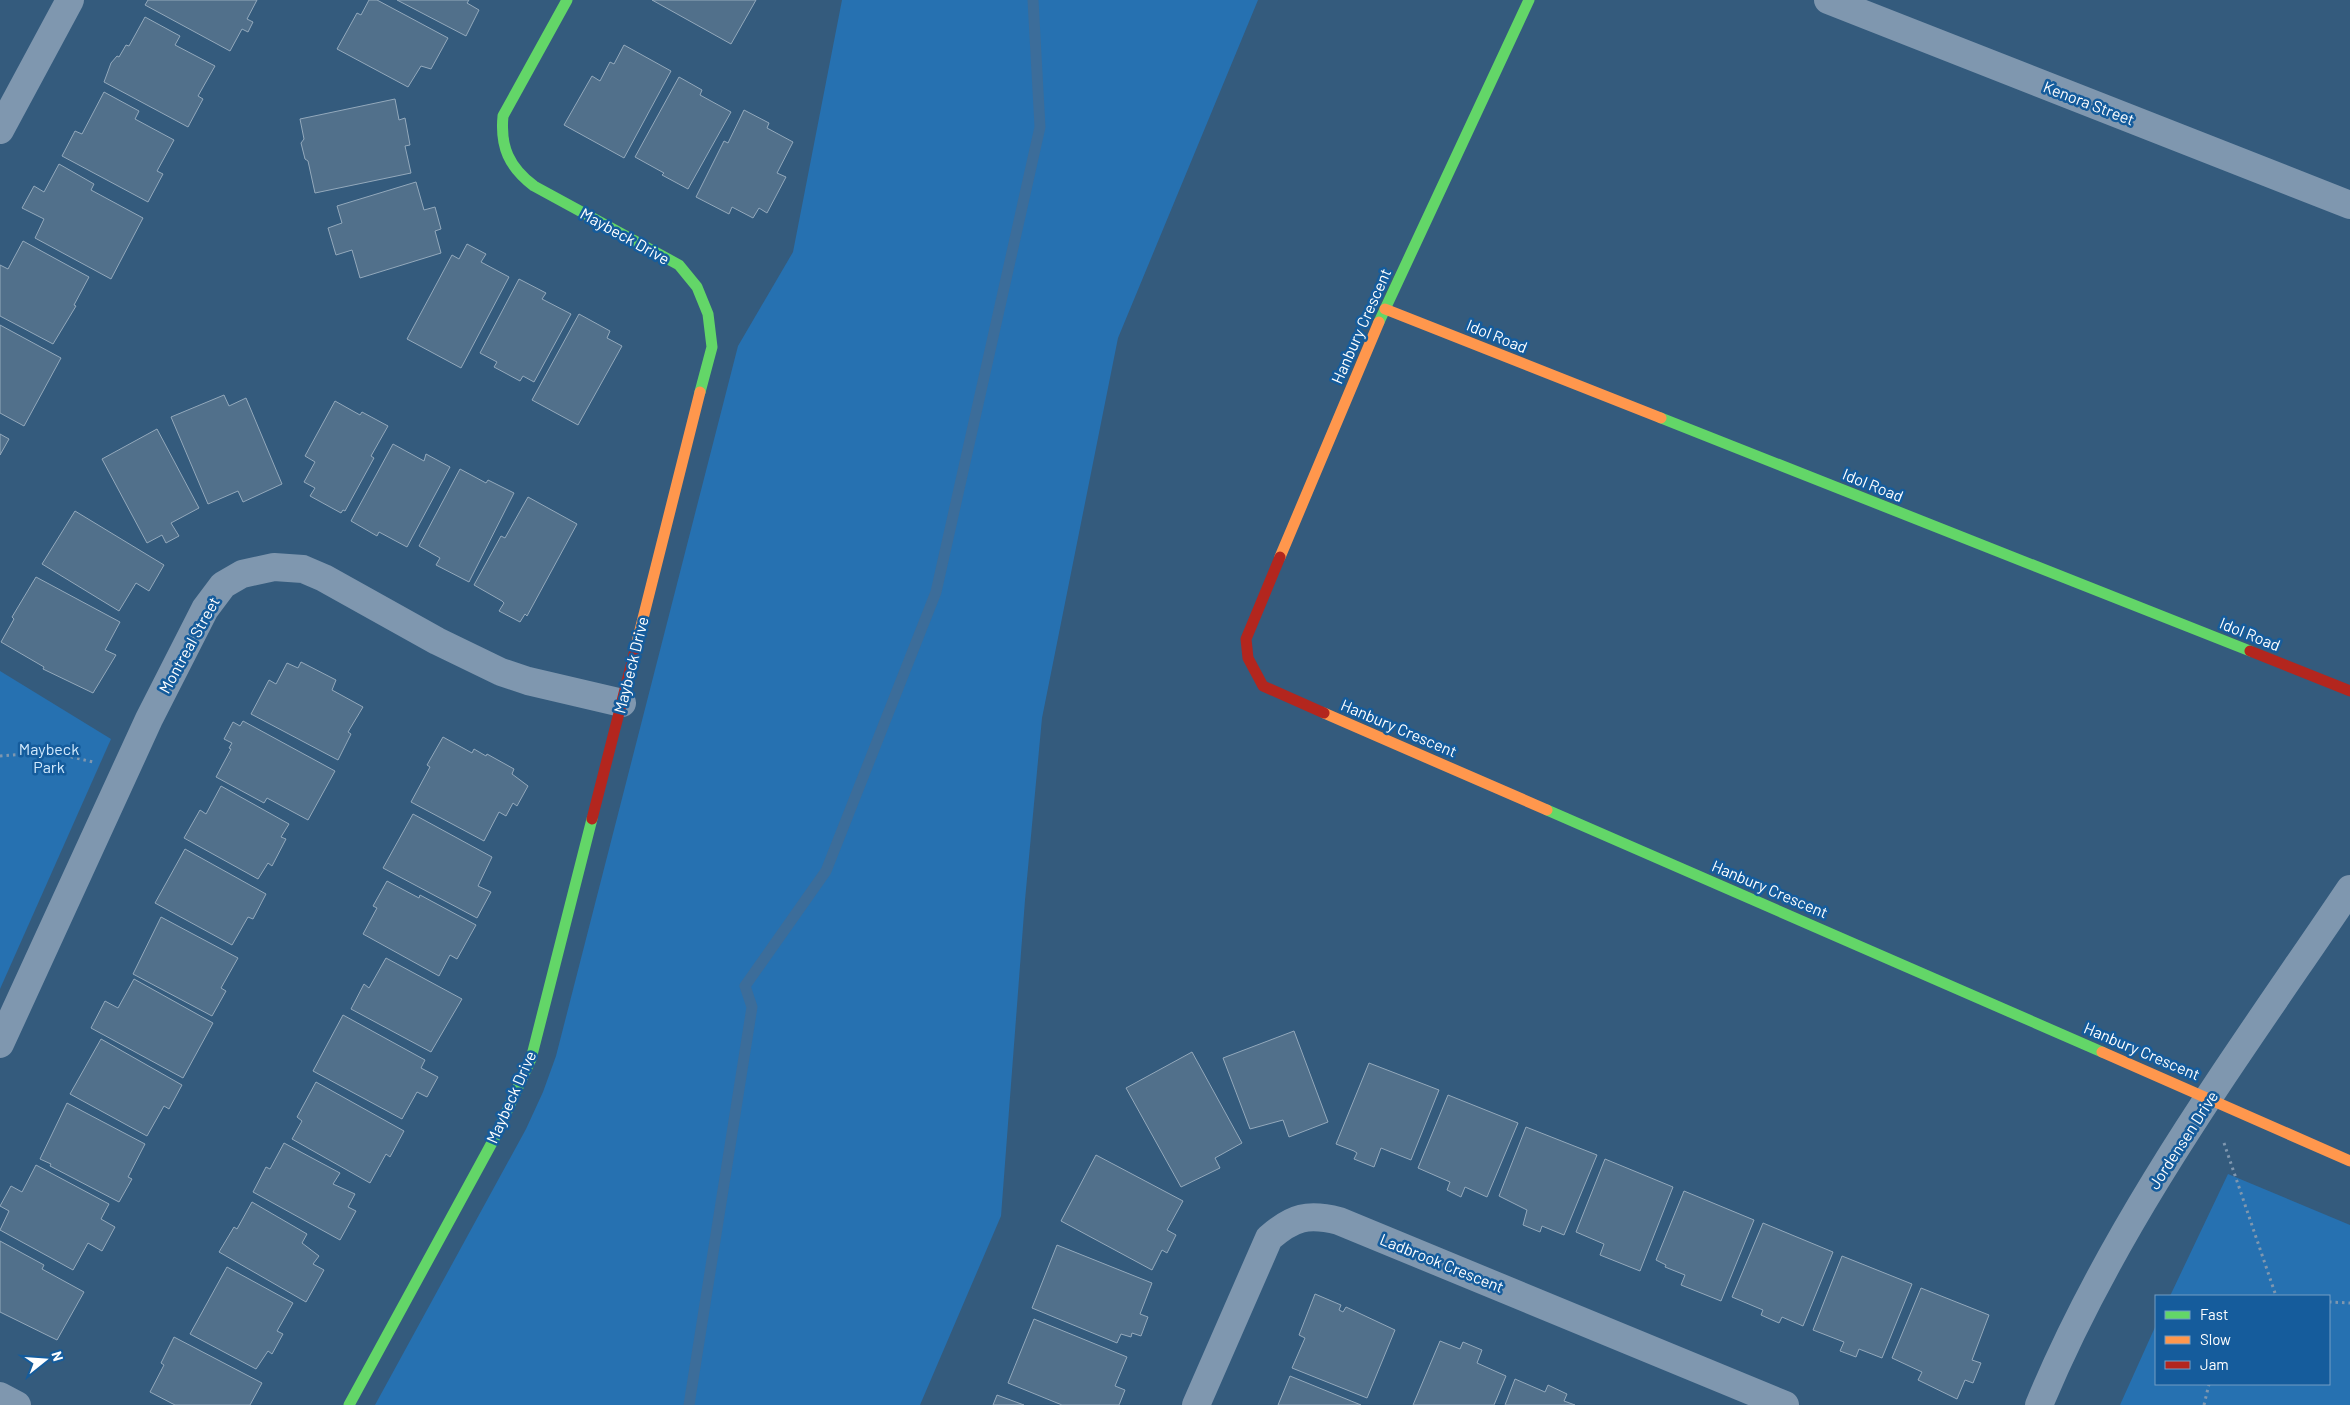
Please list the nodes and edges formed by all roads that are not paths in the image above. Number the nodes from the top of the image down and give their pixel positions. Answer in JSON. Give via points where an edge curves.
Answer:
{"nodes":[{"id":1,"x":70,"y":0,"type":"edge"},
{"id":2,"x":567,"y":0,"type":"edge"},
{"id":3,"x":1529,"y":0,"type":"edge"},
{"id":4,"x":1828,"y":0,"type":"edge"},
{"id":5,"x":0,"y":130,"type":"edge"},
{"id":6,"x":2350,"y":205,"type":"edge"},
{"id":7,"x":1385,"y":309,"type":"junction"},
{"id":8,"x":2350,"y":691,"type":"edge"},
{"id":9,"x":622,"y":703,"type":"junction"},
{"id":10,"x":2350,"y":888,"type":"edge"},
{"id":11,"x":0,"y":1044,"type":"edge"},
{"id":12,"x":2210,"y":1098,"type":"junction"},
{"id":13,"x":2350,"y":1161,"type":"edge"},
{"id":14,"x":0,"y":1396,"type":"edge"},
{"id":15,"x":17,"y":1405,"type":"edge"},
{"id":16,"x":349,"y":1405,"type":"edge"},
{"id":17,"x":1196,"y":1405,"type":"edge"},
{"id":18,"x":1785,"y":1405,"type":"edge"},
{"id":19,"x":2039,"y":1405,"type":"edge"}],
"edges":[{"from":1,"to":5,"type":"street"},
{"from":2,"to":9,"type":"street","name":"Maybeck Drive","via":[[503,116],[501,132],[509,161],[534,186],[680,265],[697,287],[708,314],[712,347]]},
{"from":3,"to":7,"type":"street","name":"Hanbury Crescent"},
{"from":4,"to":6,"type":"street","name":"Kenora Street"},
{"from":7,"to":8,"type":"street","name":"Idol Road"},
{"from":7,"to":12,"type":"street","name":"Hanbury Crescent","via":[[1246,639],[1248,658],[1263,686]]},
{"from":9,"to":11,"type":"street","name":"Montreal Street","via":[[501,672],[303,569],[274,567],[242,574],[223,585],[205,609],[145,728]]},
{"from":9,"to":16,"type":"street","name":"Maybeck Drive","via":[[531,1059],[494,1139]]},
{"from":10,"to":12,"type":"street","name":"Jordensen Drive"},
{"from":12,"to":13,"type":"street","name":"Hanbury Crescent"},
{"from":12,"to":19,"type":"street","name":"Jordensen Drive","via":[[2128,1226],[2061,1352]]},
{"from":14,"to":15,"type":"street"},
{"from":17,"to":18,"type":"street","name":"Ladbrook Crescent","via":[[1269,1238],[1292,1221],[1320,1216],[1339,1221]]}]}
